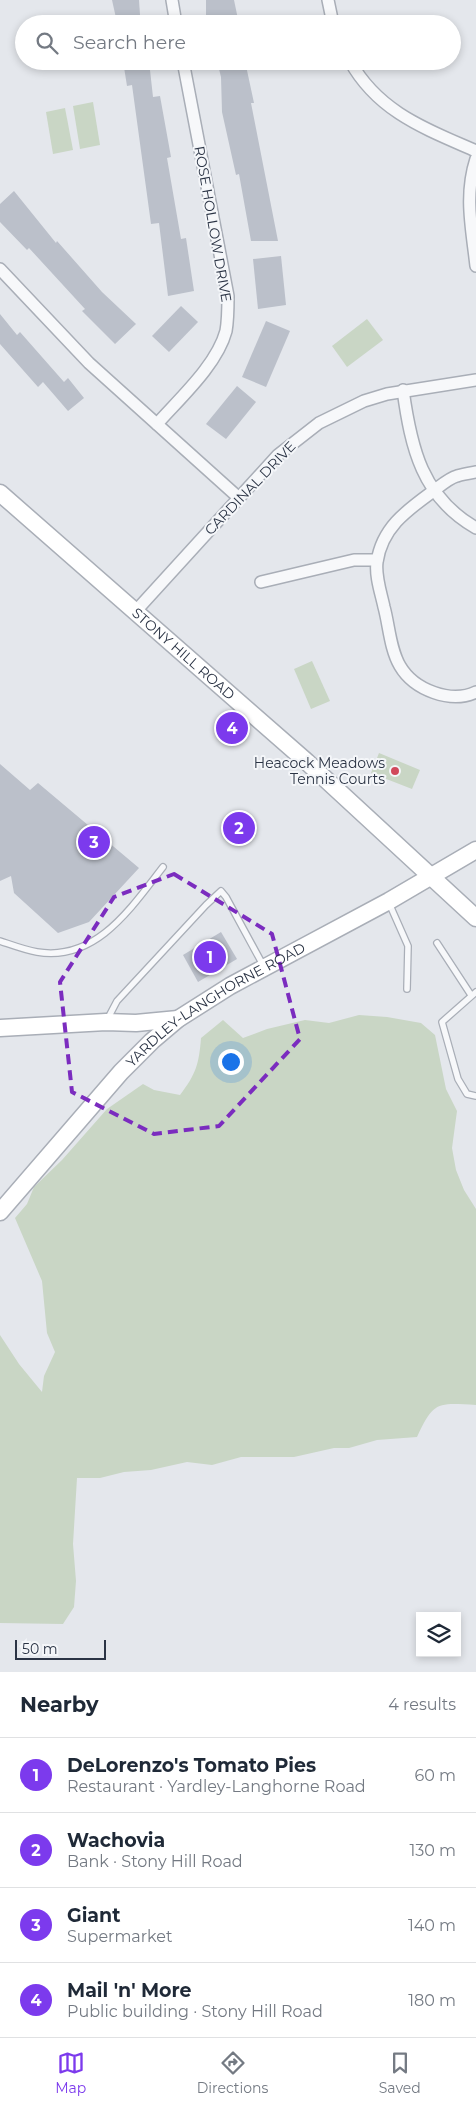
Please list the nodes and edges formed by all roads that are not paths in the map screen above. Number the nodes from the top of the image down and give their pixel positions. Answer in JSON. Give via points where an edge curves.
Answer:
{"nodes":[{"id":1,"x":172,"y":0,"type":"edge"},
{"id":2,"x":328,"y":0,"type":"edge"},
{"id":3,"x":174,"y":15,"type":"edge"},
{"id":4,"x":331,"y":15,"type":"edge"},
{"id":5,"x":185,"y":70,"type":"edge"},
{"id":6,"x":356,"y":70,"type":"edge"},
{"id":7,"x":476,"y":152,"type":"edge"},
{"id":8,"x":476,"y":159,"type":"edge"},
{"id":9,"x":476,"y":266,"type":"edge"},
{"id":10,"x":0,"y":269,"type":"edge"},
{"id":11,"x":476,"y":380,"type":"edge"},
{"id":12,"x":403,"y":390,"type":"junction"},
{"id":13,"x":157,"y":424,"type":"junction"},
{"id":14,"x":476,"y":472,"type":"edge"},
{"id":15,"x":434,"y":490,"type":"junction"},
{"id":16,"x":0,"y":493,"type":"edge"},
{"id":17,"x":239,"y":498,"type":"junction"},
{"id":18,"x":476,"y":528,"type":"edge"},
{"id":19,"x":377,"y":560,"type":"junction"},
{"id":20,"x":261,"y":582,"type":"dead end"},
{"id":21,"x":134,"y":613,"type":"junction"},
{"id":22,"x":476,"y":692,"type":"edge"},
{"id":23,"x":476,"y":850,"type":"edge"},
{"id":24,"x":163,"y":867,"type":"dead end"},
{"id":25,"x":431,"y":876,"type":"junction"},
{"id":26,"x":388,"y":901,"type":"junction"},
{"id":27,"x":476,"y":918,"type":"edge"},
{"id":28,"x":0,"y":941,"type":"edge"},
{"id":29,"x":438,"y":943,"type":"dead end"},
{"id":30,"x":264,"y":968,"type":"junction"},
{"id":31,"x":407,"y":989,"type":"dead end"},
{"id":32,"x":474,"y":994,"type":"edge"},
{"id":33,"x":178,"y":1019,"type":"junction"},
{"id":34,"x":106,"y":1022,"type":"junction"},
{"id":35,"x":0,"y":1028,"type":"edge"},
{"id":36,"x":476,"y":1096,"type":"edge"},
{"id":37,"x":0,"y":1212,"type":"edge"}],
"edges":[{"from":1,"to":3,"type":"street"},
{"from":2,"to":4,"type":"street"},
{"from":5,"to":13,"type":"street","name":"ROSE HOLLOW DRIVE","via":[[228,296],[228,319],[219,348]]},
{"from":6,"to":7,"type":"street","via":[[367,86],[398,114]]},
{"from":8,"to":9,"type":"street","via":[[468,206]]},
{"from":10,"to":13,"type":"street","via":[[89,364]]},
{"from":11,"to":12,"type":"street","name":"CARDINAL DRIVE"},
{"from":12,"to":15,"type":"street","via":[[416,457]]},
{"from":12,"to":17,"type":"street","name":"CARDINAL DRIVE","via":[[364,401],[318,423],[278,455]]},
{"from":13,"to":17,"type":"street"},
{"from":14,"to":15,"type":"street","via":[[456,476]]},
{"from":15,"to":18,"type":"street","via":[[450,510]]},
{"from":15,"to":19,"type":"street","via":[[392,525]]},
{"from":16,"to":21,"type":"street","name":"STONY HILL ROAD"},
{"from":17,"to":21,"type":"street","name":"CARDINAL DRIVE"},
{"from":19,"to":20,"type":"street","via":[[354,560]]},
{"from":19,"to":22,"type":"street","via":[[377,574],[398,664],[423,687],[459,697]]},
{"from":21,"to":25,"type":"street","name":"STONY HILL ROAD","via":[[272,731]]},
{"from":23,"to":25,"type":"street","name":"YARDLEY-LANGHORNE ROAD"},
{"from":24,"to":28,"type":"lane","via":[[131,908],[97,940],[70,952],[37,952]]},
{"from":25,"to":26,"type":"street","name":"YARDLEY-LANGHORNE ROAD"},
{"from":25,"to":27,"type":"street","name":"STONY HILL ROAD"},
{"from":26,"to":30,"type":"street","name":"YARDLEY-LANGHORNE ROAD"},
{"from":26,"to":31,"type":"lane","via":[[408,946]]},
{"from":29,"to":32,"type":"lane"},
{"from":30,"to":33,"type":"street","name":"YARDLEY-LANGHORNE ROAD"},
{"from":30,"to":34,"type":"lane","via":[[221,891],[118,1001]]},
{"from":32,"to":36,"type":"lane","via":[[442,1022],[458,1079],[467,1094]]},
{"from":33,"to":34,"type":"street"},
{"from":33,"to":37,"type":"street","name":"YARDLEY-LANGHORNE ROAD","via":[[152,1041],[85,1111]]},
{"from":34,"to":35,"type":"street"}]}
